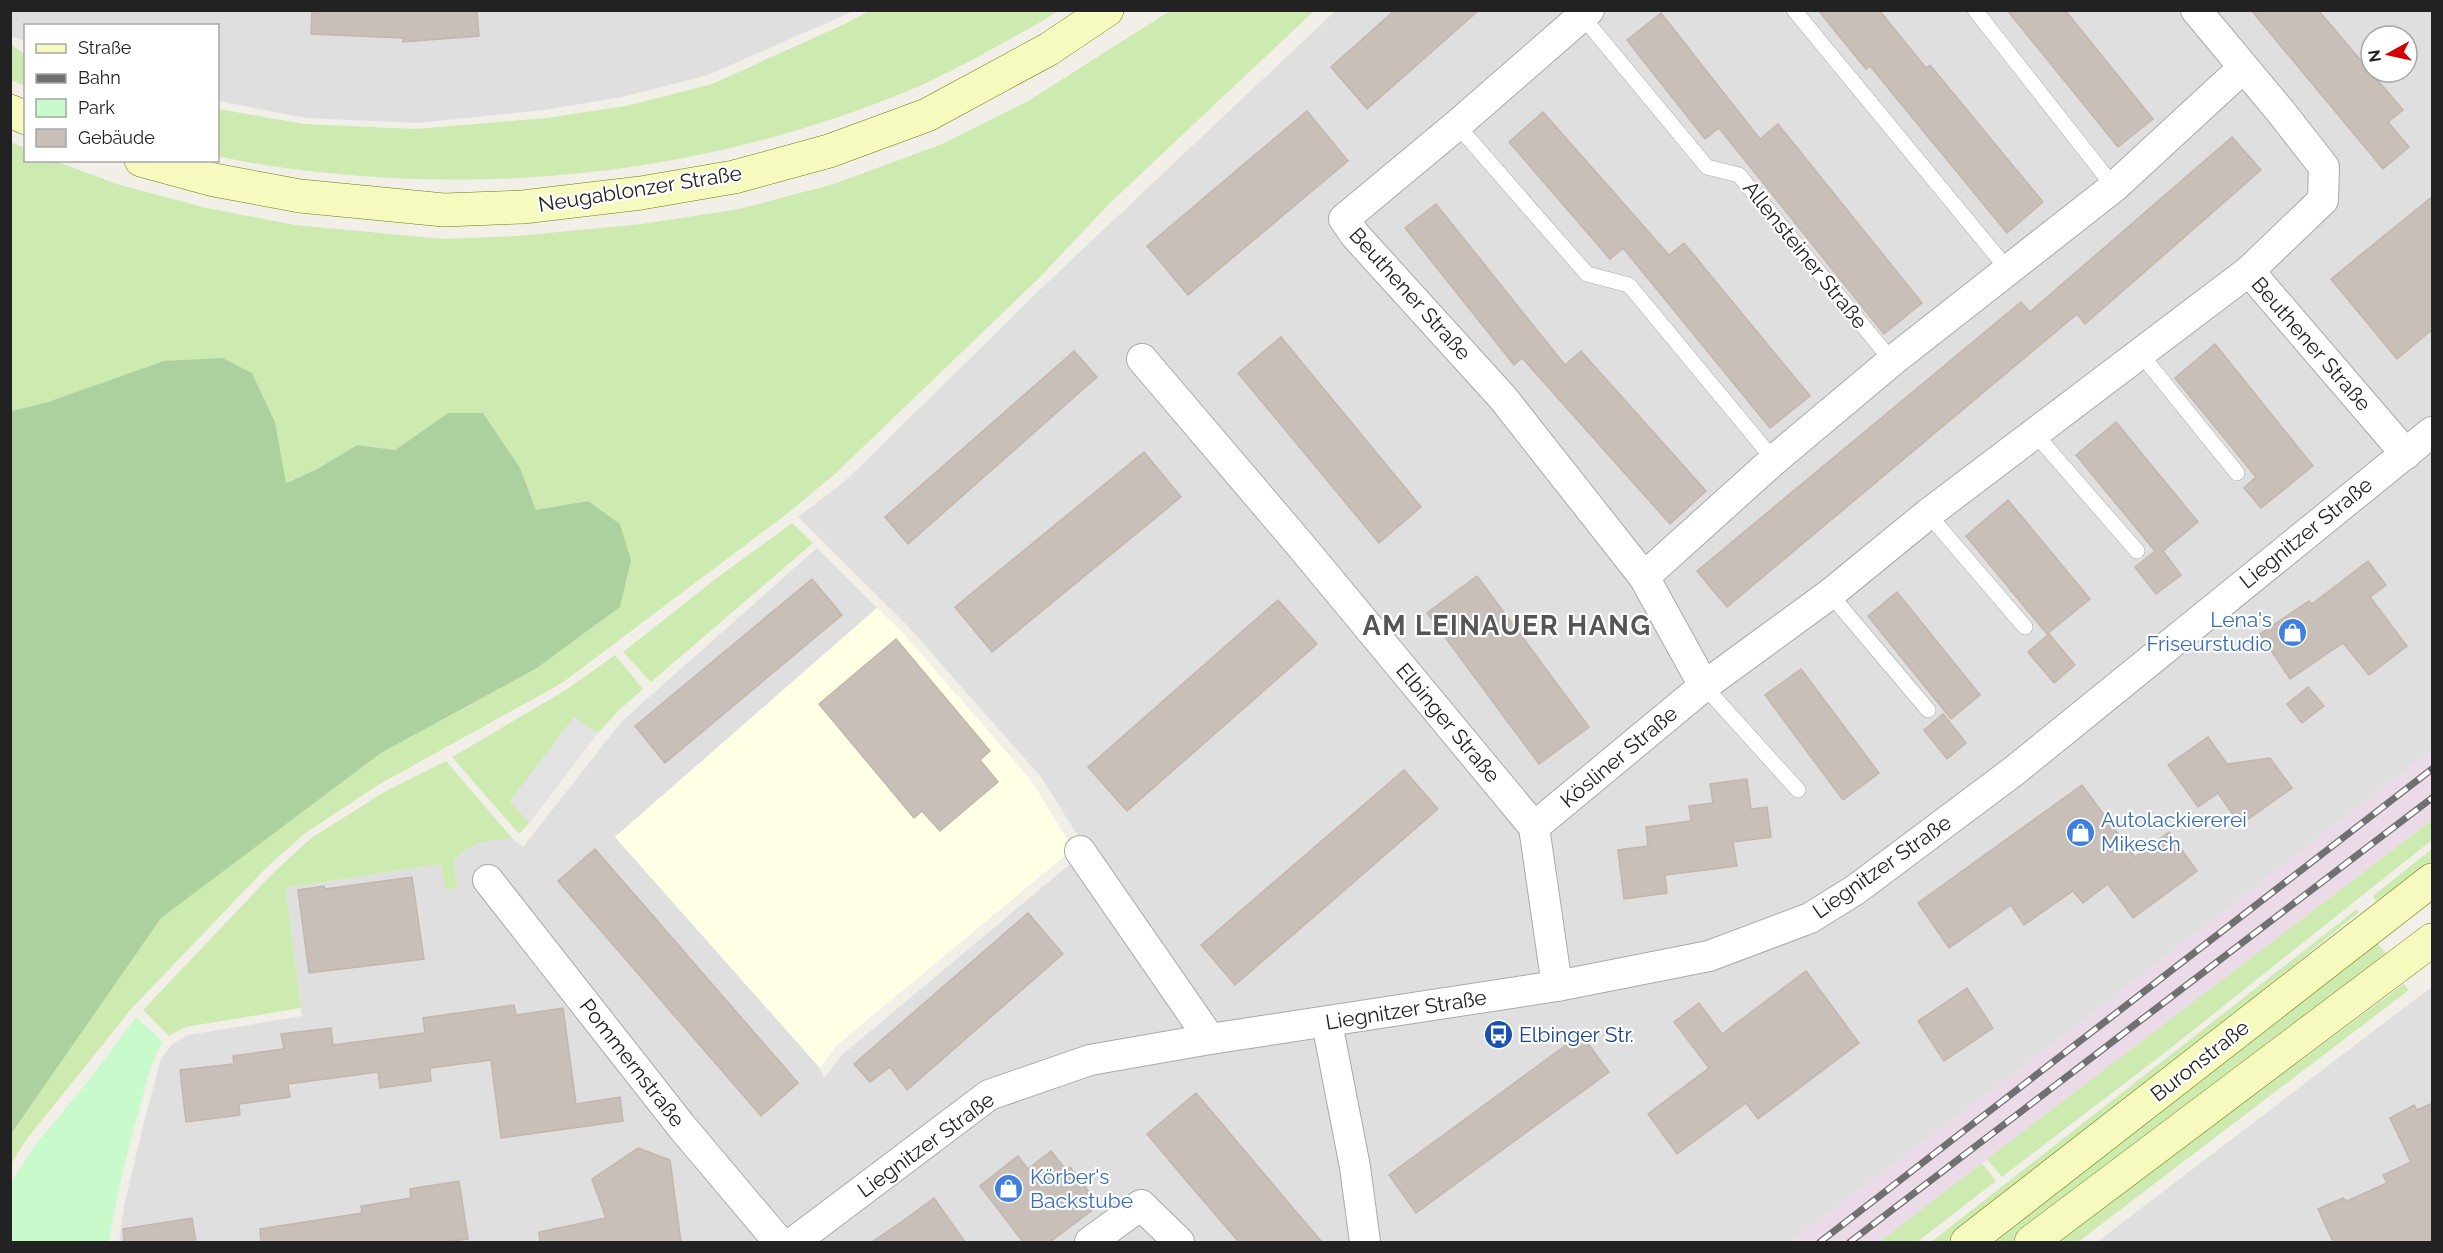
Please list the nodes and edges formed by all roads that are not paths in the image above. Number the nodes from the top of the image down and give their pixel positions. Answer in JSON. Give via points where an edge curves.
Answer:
{"nodes":[{"id":1,"x":1107,"y":10,"type":"edge"},
{"id":2,"x":1794,"y":10,"type":"edge"},
{"id":3,"x":1975,"y":10,"type":"edge"},
{"id":4,"x":2196,"y":10,"type":"edge"},
{"id":5,"x":1585,"y":13,"type":"edge"},
{"id":6,"x":2243,"y":68,"type":"junction"},
{"id":7,"x":10,"y":111,"type":"edge"},
{"id":8,"x":24,"y":117,"type":"edge"},
{"id":9,"x":1458,"y":125,"type":"junction"},
{"id":10,"x":148,"y":162,"type":"edge"},
{"id":11,"x":1707,"y":167,"type":"joint"},
{"id":12,"x":2114,"y":187,"type":"junction"},
{"id":13,"x":2009,"y":271,"type":"junction"},
{"id":14,"x":2249,"y":271,"type":"junction"},
{"id":15,"x":2140,"y":353,"type":"junction"},
{"id":16,"x":1142,"y":359,"type":"dead end"},
{"id":17,"x":1892,"y":361,"type":"junction"},
{"id":18,"x":2433,"y":432,"type":"edge"},
{"id":19,"x":2036,"y":435,"type":"junction"},
{"id":20,"x":2406,"y":454,"type":"junction"},
{"id":21,"x":1774,"y":460,"type":"junction"},
{"id":22,"x":2237,"y":473,"type":"dead end"},
{"id":23,"x":1928,"y":514,"type":"junction"},
{"id":24,"x":2137,"y":551,"type":"dead end"},
{"id":25,"x":1644,"y":577,"type":"junction"},
{"id":26,"x":1830,"y":594,"type":"junction"},
{"id":27,"x":2025,"y":627,"type":"dead end"},
{"id":28,"x":1704,"y":686,"type":"junction"},
{"id":29,"x":1928,"y":710,"type":"dead end"},
{"id":30,"x":1798,"y":790,"type":"dead end"},
{"id":31,"x":1534,"y":827,"type":"junction"},
{"id":32,"x":1080,"y":851,"type":"dead end"},
{"id":33,"x":488,"y":880,"type":"dead end"},
{"id":34,"x":2433,"y":880,"type":"edge"},
{"id":35,"x":2433,"y":940,"type":"edge"},
{"id":36,"x":1557,"y":986,"type":"junction"},
{"id":37,"x":1327,"y":1023,"type":"junction"},
{"id":38,"x":1210,"y":1039,"type":"junction"},
{"id":39,"x":779,"y":1242,"type":"edge"},
{"id":40,"x":794,"y":1242,"type":"edge"},
{"id":41,"x":1090,"y":1242,"type":"edge"},
{"id":42,"x":1179,"y":1242,"type":"edge"},
{"id":43,"x":1365,"y":1242,"type":"edge"},
{"id":44,"x":1967,"y":1242,"type":"edge"},
{"id":45,"x":2031,"y":1242,"type":"edge"}],
"edges":[{"from":1,"to":10,"type":"street","name":"Neugablonzer Straße","via":[[1049,49],[927,115],[829,151],[734,177],[640,194],[523,207],[444,210],[300,196],[214,180]]},
{"from":2,"to":13,"type":"lane"},
{"from":3,"to":12,"type":"lane"},
{"from":4,"to":6,"type":"street","name":"Beuthener Straße"},
{"from":5,"to":9,"type":"street","name":"Beuthener Straße"},
{"from":5,"to":11,"type":"lane","name":"Beuthener Straße"},
{"from":6,"to":12,"type":"street"},
{"from":6,"to":14,"type":"street","name":"Beuthener Straße","via":[[2324,167],[2323,200]]},
{"from":7,"to":8,"type":"street"},
{"from":9,"to":21,"type":"lane","via":[[1587,274],[1629,285]]},
{"from":9,"to":25,"type":"street","name":"Beuthener Straße","via":[[1344,219],[1503,398]]},
{"from":11,"to":17,"type":"lane","name":"Allensteiner Straße","via":[[1739,175]]},
{"from":12,"to":13,"type":"street"},
{"from":13,"to":17,"type":"street"},
{"from":14,"to":15,"type":"street","name":"Kösliner Straße"},
{"from":14,"to":20,"type":"street","name":"Beuthener Straße"},
{"from":15,"to":19,"type":"street","name":"Kösliner Straße"},
{"from":15,"to":22,"type":"lane"},
{"from":16,"to":31,"type":"street","name":"Elbinger Straße"},
{"from":17,"to":21,"type":"street"},
{"from":18,"to":20,"type":"street","name":"Liegnitzer Straße"},
{"from":19,"to":23,"type":"street","name":"Kösliner Straße"},
{"from":19,"to":24,"type":"lane"},
{"from":20,"to":36,"type":"street","name":"Liegnitzer Straße","via":[[2014,771],[1847,896],[1810,918],[1709,956]]},
{"from":21,"to":25,"type":"street"},
{"from":23,"to":26,"type":"street","name":"Kösliner Straße"},
{"from":23,"to":27,"type":"lane"},
{"from":25,"to":28,"type":"street"},
{"from":26,"to":28,"type":"street","name":"Kösliner Straße"},
{"from":26,"to":29,"type":"lane"},
{"from":28,"to":30,"type":"lane"},
{"from":28,"to":31,"type":"street","name":"Kösliner Straße"},
{"from":31,"to":36,"type":"street"},
{"from":32,"to":38,"type":"street"},
{"from":33,"to":39,"type":"street","name":"Pommernstraße","via":[[682,1127]]},
{"from":34,"to":44,"type":"street","name":"Buronstraße"},
{"from":35,"to":45,"type":"street","name":"Buronstraße"},
{"from":36,"to":37,"type":"street","name":"Liegnitzer Straße"},
{"from":37,"to":38,"type":"street","name":"Liegnitzer Straße"},
{"from":37,"to":43,"type":"street"},
{"from":38,"to":40,"type":"street","name":"Liegnitzer Straße","via":[[1090,1060],[989,1095]]},
{"from":41,"to":42,"type":"street","via":[[1141,1205]]}]}
